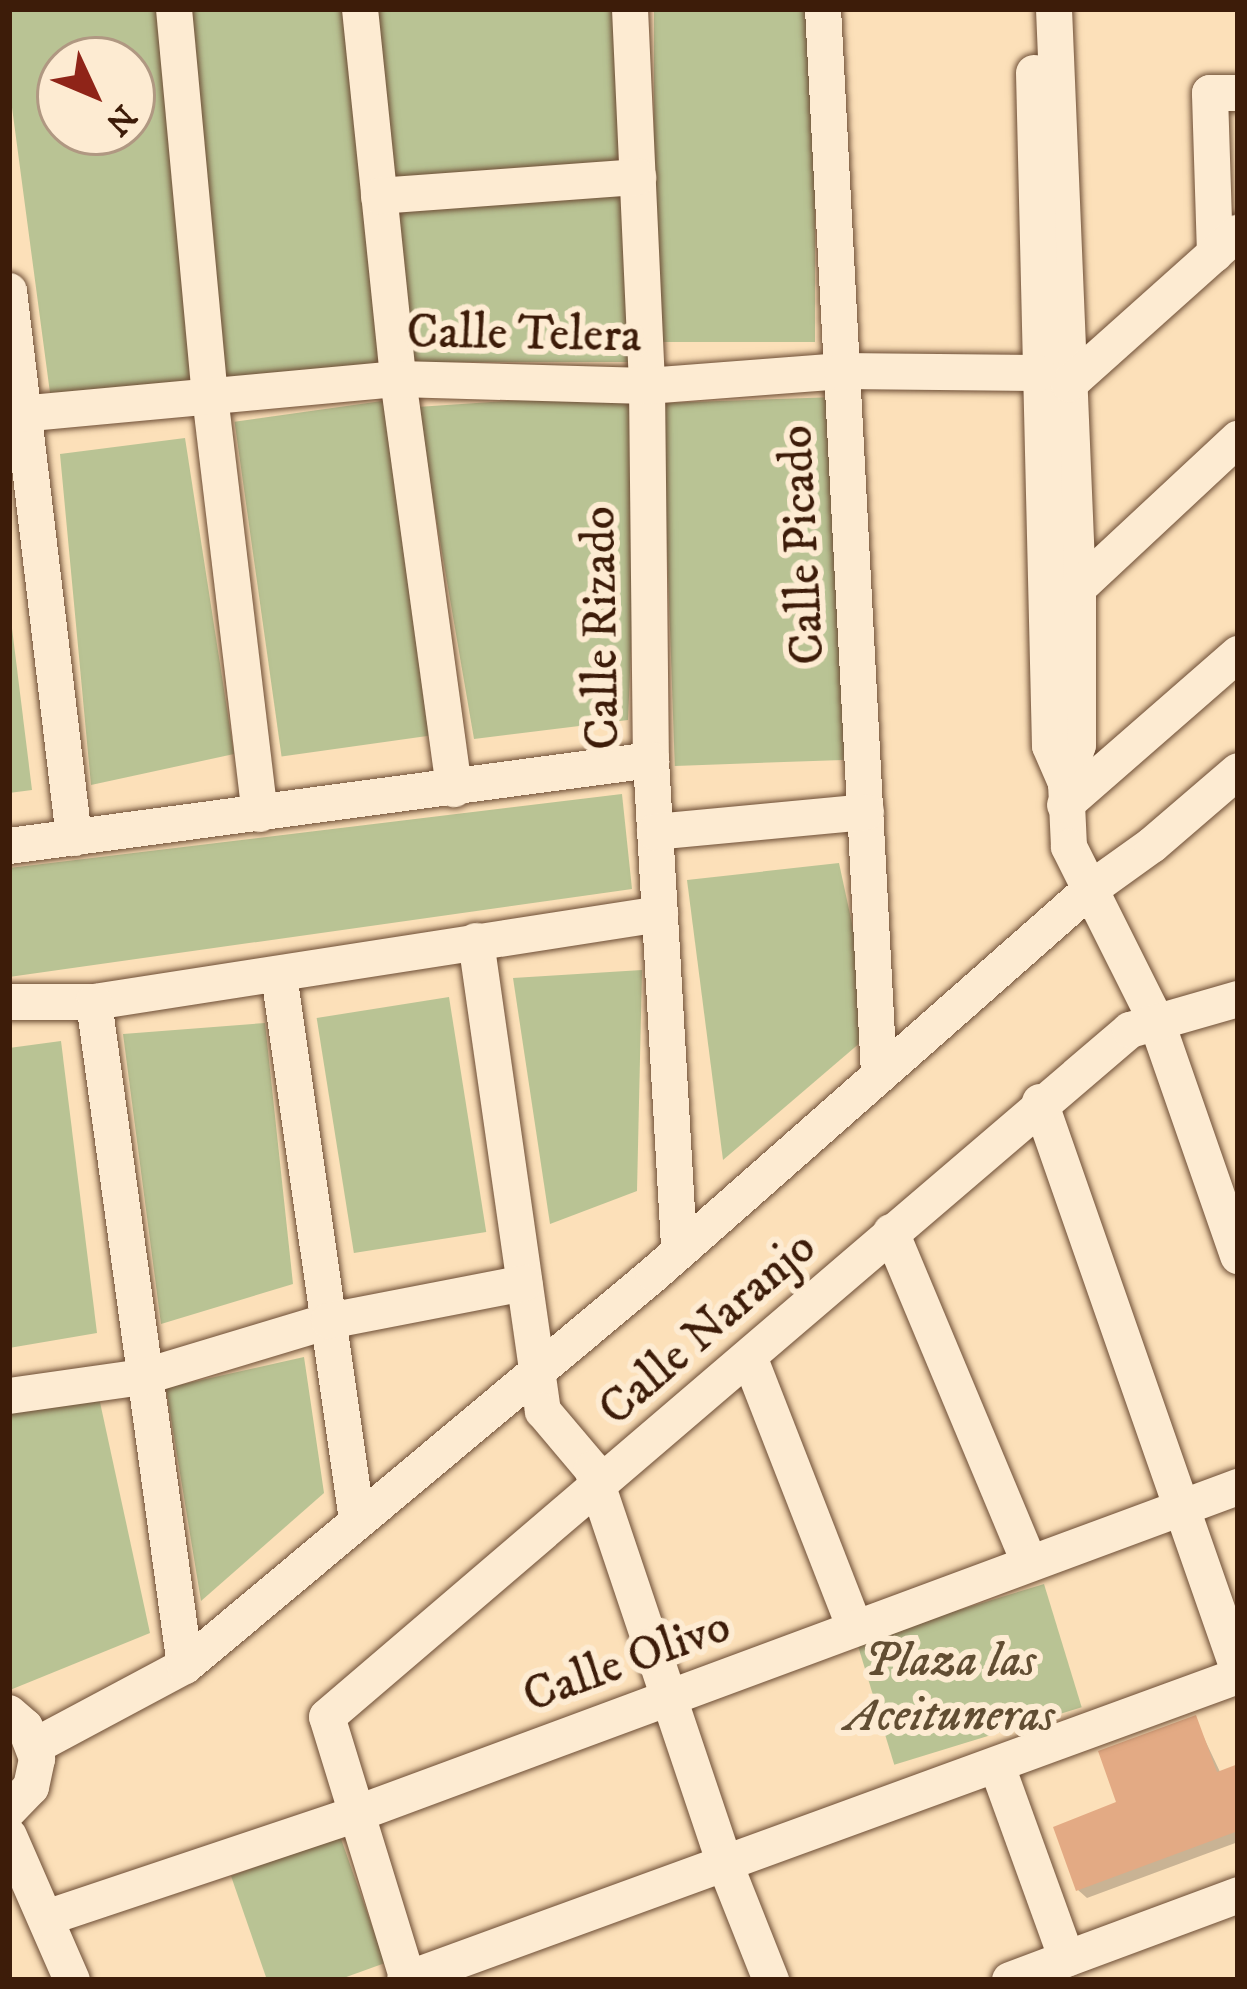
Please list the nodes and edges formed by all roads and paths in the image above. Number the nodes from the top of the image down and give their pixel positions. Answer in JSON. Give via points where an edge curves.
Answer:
{"nodes":[{"id":1,"x":174,"y":9,"type":"edge"},
{"id":2,"x":360,"y":9,"type":"edge"},
{"id":3,"x":630,"y":9,"type":"edge"},
{"id":4,"x":823,"y":9,"type":"edge"},
{"id":5,"x":1033,"y":9,"type":"edge"},
{"id":6,"x":1054,"y":9,"type":"edge"},
{"id":7,"x":1238,"y":93,"type":"edge"},
{"id":8,"x":638,"y":177,"type":"junction"},
{"id":9,"x":379,"y":196,"type":"junction"},
{"id":10,"x":1227,"y":244,"type":"edge"},
{"id":11,"x":9,"y":291,"type":"edge"},
{"id":12,"x":842,"y":371,"type":"junction"},
{"id":13,"x":398,"y":379,"type":"junction"},
{"id":14,"x":1054,"y":379,"type":"junction"},
{"id":15,"x":647,"y":386,"type":"junction"},
{"id":16,"x":210,"y":396,"type":"junction"},
{"id":17,"x":17,"y":414,"type":"edge"},
{"id":18,"x":1238,"y":439,"type":"edge"},
{"id":19,"x":1078,"y":588,"type":"junction"},
{"id":20,"x":1238,"y":654,"type":"edge"},
{"id":21,"x":651,"y":760,"type":"junction"},
{"id":22,"x":1238,"y":771,"type":"edge"},
{"id":23,"x":454,"y":789,"type":"junction"},
{"id":24,"x":1066,"y":794,"type":"junction"},
{"id":25,"x":866,"y":812,"type":"junction"},
{"id":26,"x":260,"y":814,"type":"junction"},
{"id":27,"x":655,"y":832,"type":"junction"},
{"id":28,"x":74,"y":838,"type":"junction"},
{"id":29,"x":9,"y":846,"type":"edge"},
{"id":30,"x":1092,"y":888,"type":"junction"},
{"id":31,"x":660,"y":914,"type":"junction"},
{"id":32,"x":476,"y":941,"type":"junction"},
{"id":33,"x":279,"y":975,"type":"junction"},
{"id":34,"x":1238,"y":999,"type":"edge"},
{"id":35,"x":9,"y":1002,"type":"edge"},
{"id":36,"x":94,"y":1002,"type":"junction"},
{"id":37,"x":1157,"y":1022,"type":"junction"},
{"id":38,"x":879,"y":1076,"type":"junction"},
{"id":39,"x":1040,"y":1102,"type":"junction"},
{"id":40,"x":890,"y":1232,"type":"junction"},
{"id":41,"x":679,"y":1246,"type":"junction"},
{"id":42,"x":1238,"y":1256,"type":"edge"},
{"id":43,"x":524,"y":1283,"type":"junction"},
{"id":44,"x":328,"y":1321,"type":"junction"},
{"id":45,"x":750,"y":1359,"type":"junction"},
{"id":46,"x":536,"y":1370,"type":"junction"},
{"id":47,"x":143,"y":1377,"type":"junction"},
{"id":48,"x":9,"y":1396,"type":"edge"},
{"id":49,"x":1238,"y":1486,"type":"edge"},
{"id":50,"x":596,"y":1490,"type":"junction"},
{"id":51,"x":1178,"y":1508,"type":"junction"},
{"id":52,"x":357,"y":1520,"type":"junction"},
{"id":53,"x":1029,"y":1562,"type":"junction"},
{"id":54,"x":855,"y":1628,"type":"junction"},
{"id":55,"x":185,"y":1666,"type":"junction"},
{"id":56,"x":1238,"y":1672,"type":"edge"},
{"id":57,"x":672,"y":1697,"type":"junction"},
{"id":58,"x":9,"y":1713,"type":"edge"},
{"id":59,"x":34,"y":1746,"type":"junction"},
{"id":60,"x":997,"y":1766,"type":"junction"},
{"id":61,"x":9,"y":1810,"type":"edge"},
{"id":62,"x":353,"y":1816,"type":"junction"},
{"id":63,"x":9,"y":1836,"type":"edge"},
{"id":64,"x":725,"y":1864,"type":"junction"},
{"id":65,"x":1238,"y":1895,"type":"edge"},
{"id":66,"x":46,"y":1918,"type":"junction"},
{"id":67,"x":1067,"y":1959,"type":"junction"},
{"id":68,"x":72,"y":1980,"type":"edge"},
{"id":69,"x":407,"y":1980,"type":"edge"},
{"id":70,"x":771,"y":1980,"type":"edge"},
{"id":71,"x":1010,"y":1980,"type":"edge"}],
"edges":[{"from":1,"to":16,"type":"street"},
{"from":2,"to":9,"type":"street"},
{"from":3,"to":8,"type":"street","name":"Calle Rizado"},
{"from":4,"to":12,"type":"street","name":"Calle Picado"},
{"from":5,"to":14,"type":"street"},
{"from":6,"to":14,"type":"street"},
{"from":7,"to":10,"type":"street","via":[[1210,92]]},
{"from":8,"to":9,"type":"street"},
{"from":8,"to":15,"type":"street","name":"Calle Rizado"},
{"from":9,"to":13,"type":"street"},
{"from":10,"to":14,"type":"street"},
{"from":11,"to":17,"type":"street"},
{"from":12,"to":14,"type":"street","name":"Calle Telera"},
{"from":12,"to":15,"type":"street","name":"Calle Telera"},
{"from":12,"to":25,"type":"street","name":"Calle Picado"},
{"from":13,"to":15,"type":"street","name":"Calle Telera"},
{"from":13,"to":16,"type":"street","name":"Calle Telera"},
{"from":13,"to":23,"type":"street"},
{"from":14,"to":19,"type":"street"},
{"from":14,"to":24,"type":"street","via":[[1050,746]]},
{"from":15,"to":21,"type":"street","name":"Calle Rizado"},
{"from":16,"to":17,"type":"street","name":"Calle Telera"},
{"from":16,"to":26,"type":"street"},
{"from":17,"to":28,"type":"street"},
{"from":18,"to":19,"type":"street"},
{"from":19,"to":24,"type":"street","via":[[1078,745]]},
{"from":20,"to":24,"type":"street"},
{"from":21,"to":23,"type":"street"},
{"from":21,"to":27,"type":"street","name":"Calle Rizado"},
{"from":22,"to":30,"type":"street"},
{"from":23,"to":26,"type":"street"},
{"from":24,"to":30,"type":"street","via":[[1069,847]]},
{"from":25,"to":27,"type":"street"},
{"from":25,"to":38,"type":"street","name":"Calle Picado"},
{"from":26,"to":28,"type":"street"},
{"from":27,"to":31,"type":"street","name":"Calle Rizado"},
{"from":28,"to":29,"type":"street"},
{"from":30,"to":37,"type":"street"},
{"from":30,"to":38,"type":"street"},
{"from":31,"to":32,"type":"street"},
{"from":31,"to":41,"type":"street","name":"Calle Rizado"},
{"from":32,"to":33,"type":"street"},
{"from":32,"to":43,"type":"street"},
{"from":33,"to":36,"type":"street"},
{"from":33,"to":44,"type":"street"},
{"from":34,"to":37,"type":"street","name":"Calle Naranjo"},
{"from":35,"to":36,"type":"street"},
{"from":36,"to":47,"type":"street"},
{"from":37,"to":39,"type":"street","name":"Calle Naranjo","via":[[1130,1030]]},
{"from":37,"to":42,"type":"street"},
{"from":38,"to":41,"type":"street"},
{"from":39,"to":40,"type":"street","name":"Calle Naranjo"},
{"from":39,"to":51,"type":"street"},
{"from":40,"to":45,"type":"street","name":"Calle Naranjo"},
{"from":40,"to":53,"type":"street"},
{"from":41,"to":46,"type":"street"},
{"from":43,"to":44,"type":"street"},
{"from":43,"to":46,"type":"street"},
{"from":44,"to":47,"type":"street"},
{"from":44,"to":52,"type":"street"},
{"from":45,"to":50,"type":"street","name":"Calle Naranjo"},
{"from":45,"to":54,"type":"street"},
{"from":46,"to":50,"type":"street","via":[[543,1411],[592,1469]]},
{"from":46,"to":52,"type":"street"},
{"from":47,"to":48,"type":"street"},
{"from":47,"to":55,"type":"street"},
{"from":49,"to":51,"type":"street","name":"Calle Olivo"},
{"from":50,"to":57,"type":"street"},
{"from":50,"to":62,"type":"street","name":"Calle Naranjo","via":[[327,1717]]},
{"from":51,"to":53,"type":"street","name":"Calle Olivo"},
{"from":51,"to":56,"type":"street"},
{"from":52,"to":55,"type":"street"},
{"from":53,"to":54,"type":"street","name":"Calle Olivo"},
{"from":54,"to":57,"type":"street","name":"Calle Olivo"},
{"from":55,"to":59,"type":"street"},
{"from":56,"to":60,"type":"street"},
{"from":57,"to":62,"type":"street","name":"Calle Olivo"},
{"from":57,"to":64,"type":"street"},
{"from":58,"to":59,"type":"street"},
{"from":59,"to":61,"type":"street","via":[[31,1787]]},
{"from":60,"to":64,"type":"street"},
{"from":60,"to":67,"type":"street"},
{"from":62,"to":66,"type":"street","name":"Calle Olivo"},
{"from":62,"to":69,"type":"street"},
{"from":63,"to":66,"type":"street"},
{"from":64,"to":69,"type":"street"},
{"from":64,"to":70,"type":"street"},
{"from":65,"to":67,"type":"street"},
{"from":66,"to":68,"type":"street"},
{"from":67,"to":71,"type":"street"}]}
